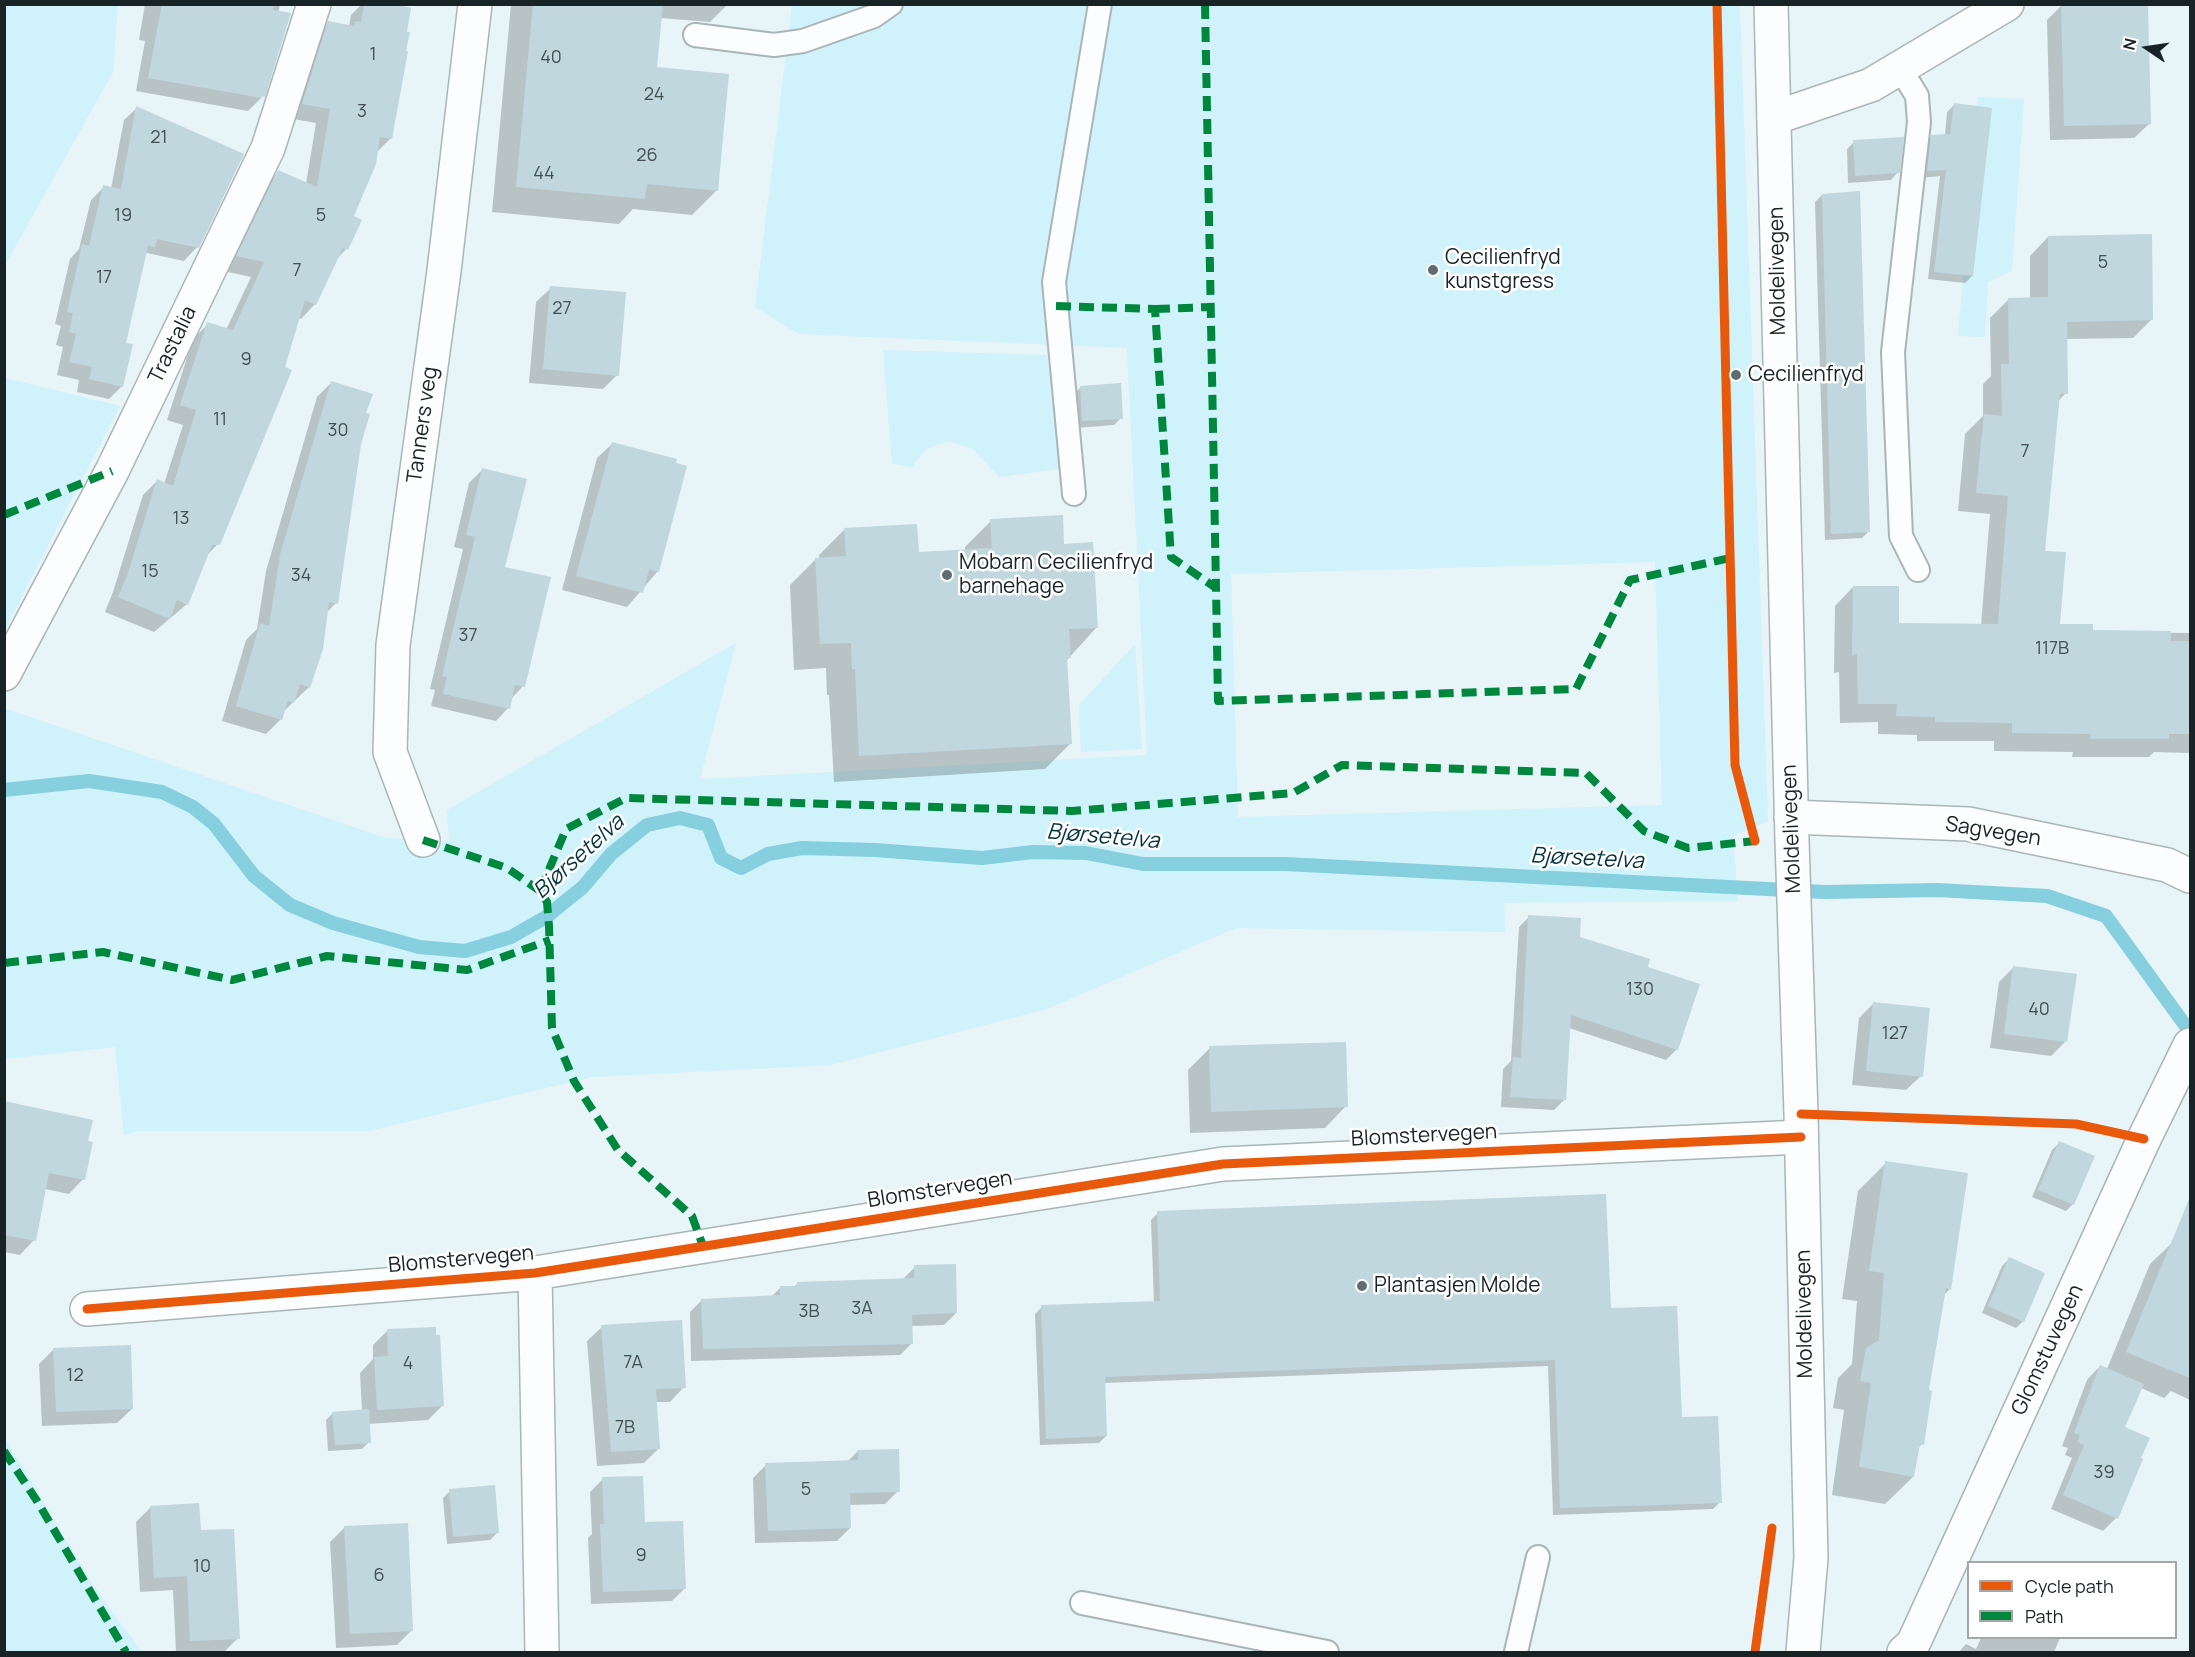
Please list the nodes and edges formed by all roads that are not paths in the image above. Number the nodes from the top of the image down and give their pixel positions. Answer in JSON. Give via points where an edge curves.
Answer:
{"nodes":[{"id":1,"x":314,"y":4,"type":"edge"},
{"id":2,"x":475,"y":4,"type":"edge"},
{"id":3,"x":891,"y":4,"type":"edge"},
{"id":4,"x":1100,"y":4,"type":"edge"},
{"id":5,"x":1771,"y":4,"type":"edge"},
{"id":6,"x":2007,"y":4,"type":"edge"},
{"id":7,"x":695,"y":35,"type":"dead end"},
{"id":8,"x":1900,"y":68,"type":"junction"},
{"id":9,"x":1774,"y":118,"type":"junction"},
{"id":10,"x":1074,"y":494,"type":"dead end"},
{"id":11,"x":1918,"y":570,"type":"dead end"},
{"id":12,"x":4,"y":675,"type":"edge"},
{"id":13,"x":1791,"y":817,"type":"junction"},
{"id":14,"x":423,"y":840,"type":"dead end"},
{"id":15,"x":2190,"y":876,"type":"edge"},
{"id":16,"x":2190,"y":1045,"type":"edge"},
{"id":17,"x":1801,"y":1137,"type":"junction"},
{"id":18,"x":535,"y":1273,"type":"junction"},
{"id":19,"x":87,"y":1309,"type":"dead end"},
{"id":20,"x":1538,"y":1557,"type":"dead end"},
{"id":21,"x":1082,"y":1603,"type":"dead end"},
{"id":22,"x":1279,"y":1648,"type":"edge"},
{"id":23,"x":542,"y":1653,"type":"edge"},
{"id":24,"x":1327,"y":1653,"type":"edge"},
{"id":25,"x":1516,"y":1653,"type":"edge"},
{"id":26,"x":1803,"y":1653,"type":"edge"},
{"id":27,"x":1904,"y":1653,"type":"edge"}],
"edges":[{"from":1,"to":12,"type":"street","name":"Trastalia","via":[[268,148],[112,471]]},
{"from":2,"to":14,"type":"street","name":"Tanners veg","via":[[444,271],[393,645],[390,752]]},
{"from":3,"to":7,"type":"lane","via":[[874,15],[803,41],[774,45]]},
{"from":4,"to":10,"type":"lane","via":[[1054,282]]},
{"from":5,"to":9,"type":"street","name":"Moldelivegen"},
{"from":6,"to":8,"type":"street"},
{"from":8,"to":9,"type":"street","via":[[1871,85]]},
{"from":8,"to":11,"type":"lane","via":[[1917,96],[1919,122],[1893,352],[1901,536]]},
{"from":9,"to":13,"type":"street","name":"Moldelivegen"},
{"from":13,"to":15,"type":"street","name":"Sagvegen","via":[[1968,824],[2167,865]]},
{"from":13,"to":17,"type":"street","name":"Moldelivegen"},
{"from":16,"to":27,"type":"street","name":"Glomstuvegen","via":[[1913,1644]]},
{"from":17,"to":18,"type":"street","name":"Blomstervegen","via":[[1223,1164]]},
{"from":17,"to":26,"type":"street","name":"Moldelivegen","via":[[1811,1558]]},
{"from":18,"to":19,"type":"street","name":"Blomstervegen"},
{"from":18,"to":23,"type":"street","name":"Blomstervegen"},
{"from":20,"to":25,"type":"lane"},
{"from":21,"to":22,"type":"lane"},
{"from":22,"to":24,"type":"lane"}]}
